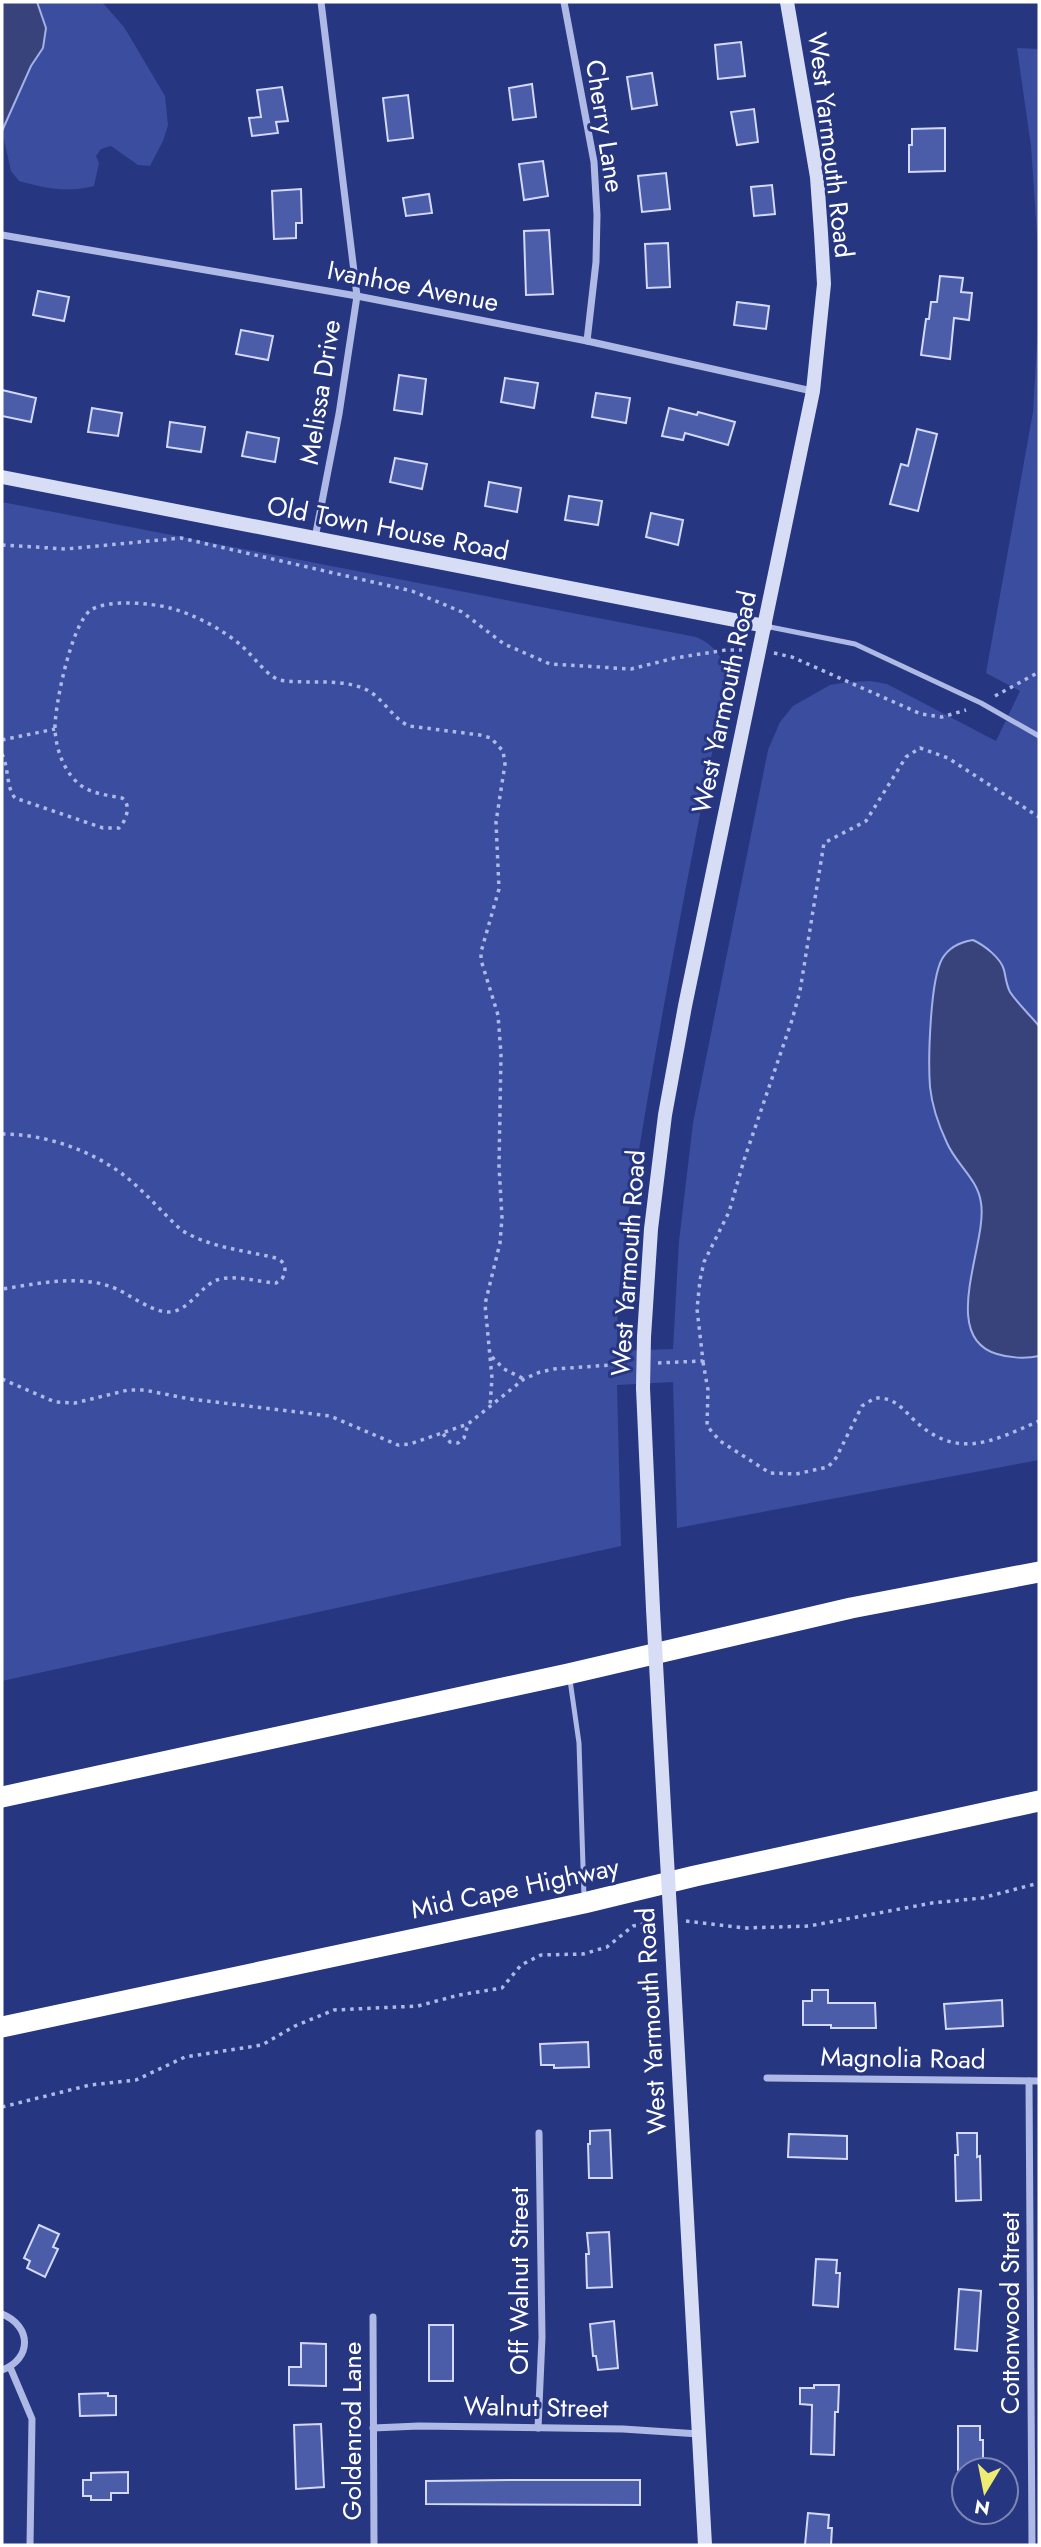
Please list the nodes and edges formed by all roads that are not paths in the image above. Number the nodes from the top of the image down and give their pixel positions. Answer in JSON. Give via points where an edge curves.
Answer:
{"nodes":[{"id":1,"x":321,"y":2,"type":"edge"},
{"id":2,"x":564,"y":2,"type":"edge"},
{"id":3,"x":787,"y":2,"type":"edge"},
{"id":4,"x":2,"y":235,"type":"edge"},
{"id":5,"x":357,"y":296,"type":"junction"},
{"id":6,"x":587,"y":341,"type":"junction"},
{"id":7,"x":813,"y":391,"type":"junction"},
{"id":8,"x":2,"y":477,"type":"edge"},
{"id":9,"x":315,"y":539,"type":"junction"},
{"id":10,"x":765,"y":626,"type":"junction"},
{"id":11,"x":1039,"y":736,"type":"edge"},
{"id":12,"x":1039,"y":1572,"type":"edge"},
{"id":13,"x":568,"y":1674,"type":"junction"},
{"id":14,"x":2,"y":1797,"type":"edge"},
{"id":15,"x":1039,"y":1801,"type":"edge"},
{"id":16,"x":584,"y":1903,"type":"junction"},
{"id":17,"x":2,"y":2027,"type":"edge"},
{"id":18,"x":767,"y":2078,"type":"dead end"},
{"id":19,"x":1029,"y":2081,"type":"junction"},
{"id":20,"x":1039,"y":2081,"type":"edge"},
{"id":21,"x":539,"y":2133,"type":"dead end"},
{"id":22,"x":2,"y":2314,"type":"edge"},
{"id":23,"x":373,"y":2318,"type":"dead end"},
{"id":24,"x":6,"y":2369,"type":"edge"},
{"id":25,"x":373,"y":2428,"type":"junction"},
{"id":26,"x":538,"y":2428,"type":"junction"},
{"id":27,"x":699,"y":2434,"type":"junction"},
{"id":28,"x":30,"y":2545,"type":"edge"},
{"id":29,"x":374,"y":2545,"type":"edge"},
{"id":30,"x":705,"y":2545,"type":"edge"},
{"id":31,"x":1032,"y":2545,"type":"edge"}],
"edges":[{"from":1,"to":5,"type":"street","name":"Melissa Drive"},
{"from":2,"to":6,"type":"street","name":"Cherry Lane","via":[[594,162],[596,262]]},
{"from":3,"to":7,"type":"main road","name":"West Yarmouth Road","via":[[817,177],[821,233],[824,284]]},
{"from":4,"to":5,"type":"street","name":"Ivanhoe Avenue"},
{"from":5,"to":6,"type":"street","name":"Ivanhoe Avenue"},
{"from":5,"to":9,"type":"street","name":"Melissa Drive"},
{"from":6,"to":7,"type":"street","name":"Ivanhoe Avenue"},
{"from":7,"to":10,"type":"main road","name":"West Yarmouth Road"},
{"from":8,"to":9,"type":"main road","name":"Old Town House Road"},
{"from":9,"to":10,"type":"main road","name":"Old Town House Road"},
{"from":10,"to":11,"type":"lane","via":[[855,644],[981,703]]},
{"from":10,"to":27,"type":"main road","name":"West Yarmouth Road","bridge":true,"via":[[666,1115],[651,1229],[644,1338],[653,1609]]},
{"from":12,"to":13,"type":"highway","via":[[851,1608]]},
{"from":13,"to":14,"type":"highway"},
{"from":13,"to":16,"type":"lane","via":[[579,1743]]},
{"from":15,"to":16,"type":"highway","name":"Mid Cape Highway"},
{"from":16,"to":17,"type":"highway","name":"Mid Cape Highway"},
{"from":18,"to":19,"type":"street","name":"Magnolia Road"},
{"from":19,"to":20,"type":"street","name":"Magnolia Road"},
{"from":19,"to":31,"type":"street","name":"Cottonwood Street"},
{"from":21,"to":26,"type":"street","name":"Off Walnut Street","via":[[542,2337]]},
{"from":22,"to":24,"type":"street","via":[[18,2324],[24,2343],[18,2361]]},
{"from":23,"to":25,"type":"street","name":"Goldenrod Lane"},
{"from":24,"to":28,"type":"street","via":[[32,2419]]},
{"from":25,"to":26,"type":"street","name":"Walnut Street"},
{"from":25,"to":29,"type":"street","name":"Goldenrod Lane"},
{"from":26,"to":27,"type":"street","name":"Walnut Street"},
{"from":27,"to":30,"type":"main road","name":"West Yarmouth Road"}]}
